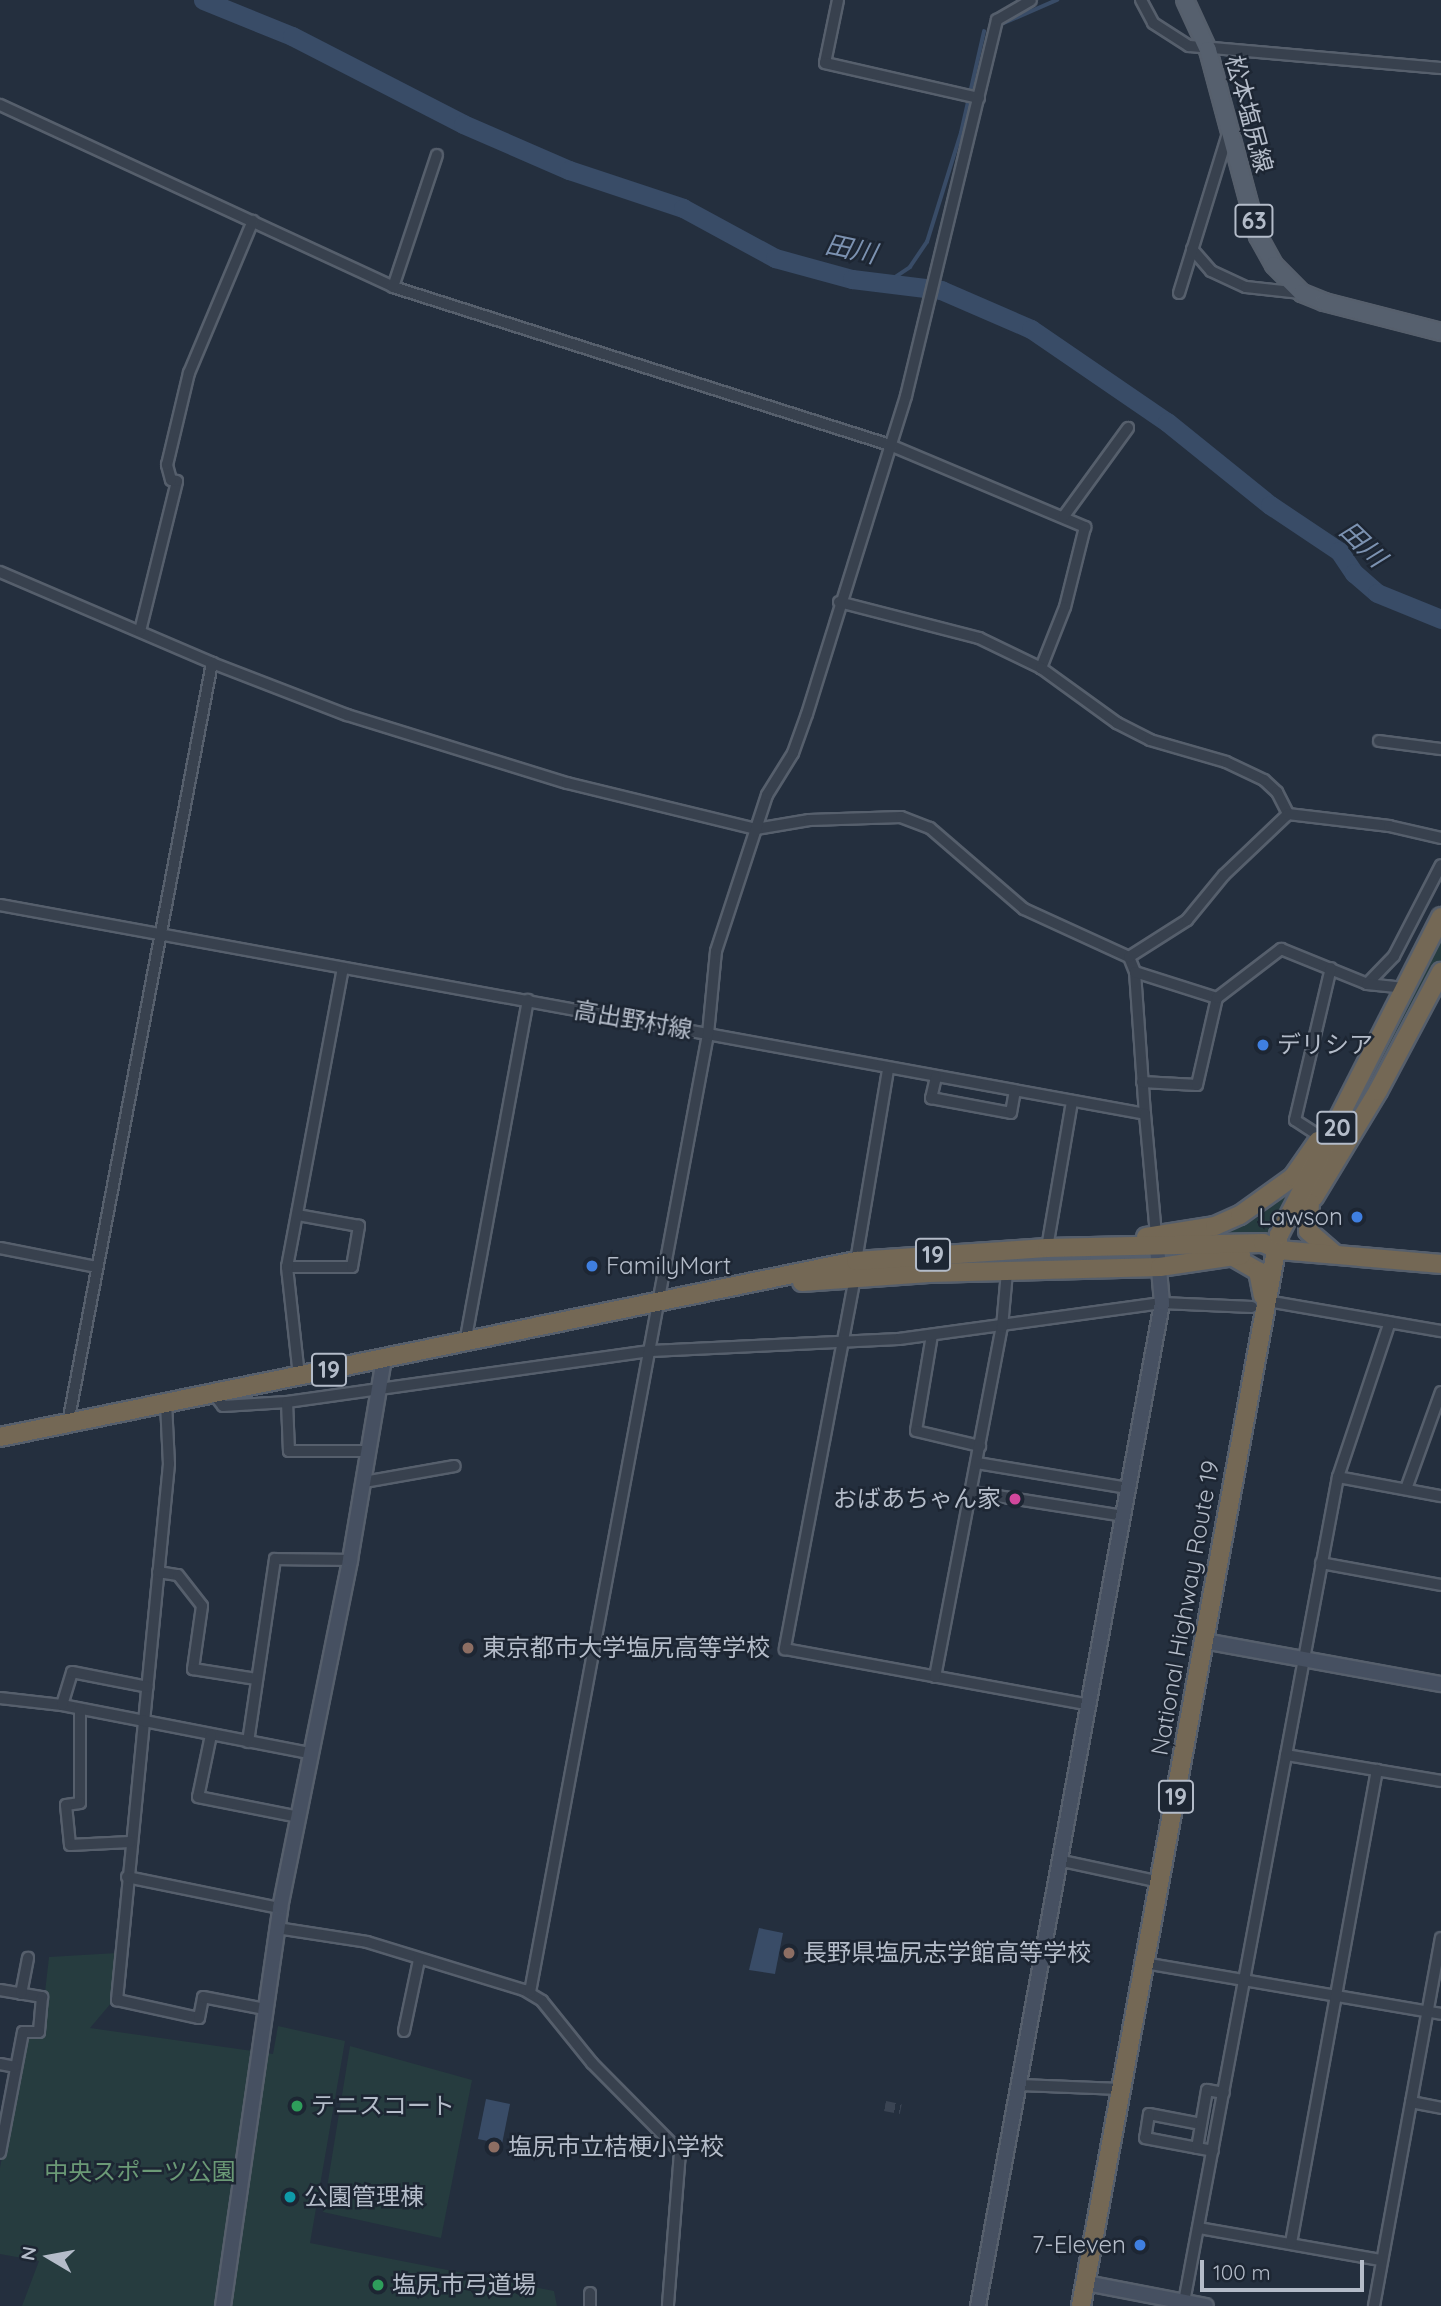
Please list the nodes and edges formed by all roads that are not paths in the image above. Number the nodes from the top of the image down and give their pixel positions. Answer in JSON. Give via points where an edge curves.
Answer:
{"nodes":[{"id":1,"x":838,"y":0,"type":"edge"},
{"id":2,"x":1031,"y":0,"type":"edge"},
{"id":3,"x":1141,"y":0,"type":"edge"},
{"id":4,"x":1185,"y":0,"type":"edge"},
{"id":5,"x":1208,"y":50,"type":"junction"},
{"id":6,"x":1441,"y":68,"type":"edge"},
{"id":7,"x":972,"y":97,"type":"junction"},
{"id":8,"x":0,"y":105,"type":"edge"},
{"id":9,"x":1229,"y":129,"type":"junction"},
{"id":10,"x":437,"y":155,"type":"dead end"},
{"id":11,"x":253,"y":221,"type":"junction"},
{"id":12,"x":1192,"y":249,"type":"junction"},
{"id":13,"x":393,"y":287,"type":"junction"},
{"id":14,"x":1179,"y":293,"type":"dead end"},
{"id":15,"x":1302,"y":293,"type":"junction"},
{"id":16,"x":1441,"y":332,"type":"edge"},
{"id":17,"x":1128,"y":428,"type":"dead end"},
{"id":18,"x":890,"y":445,"type":"junction"},
{"id":19,"x":1064,"y":516,"type":"junction"},
{"id":20,"x":0,"y":572,"type":"edge"},
{"id":21,"x":839,"y":601,"type":"junction"},
{"id":22,"x":140,"y":631,"type":"junction"},
{"id":23,"x":212,"y":663,"type":"junction"},
{"id":24,"x":1041,"y":668,"type":"junction"},
{"id":25,"x":1379,"y":741,"type":"dead end"},
{"id":26,"x":1441,"y":749,"type":"edge"},
{"id":27,"x":1288,"y":814,"type":"junction"},
{"id":28,"x":757,"y":829,"type":"junction"},
{"id":29,"x":1441,"y":838,"type":"edge"},
{"id":30,"x":1441,"y":865,"type":"edge"},
{"id":31,"x":0,"y":905,"type":"edge"},
{"id":32,"x":1441,"y":917,"type":"edge"},
{"id":33,"x":159,"y":934,"type":"junction"},
{"id":34,"x":1129,"y":957,"type":"junction"},
{"id":35,"x":343,"y":968,"type":"junction"},
{"id":36,"x":1331,"y":968,"type":"junction"},
{"id":37,"x":1135,"y":972,"type":"junction"},
{"id":38,"x":1441,"y":972,"type":"edge"},
{"id":39,"x":1367,"y":984,"type":"junction"},
{"id":40,"x":1436,"y":993,"type":"edge"},
{"id":41,"x":1400,"y":997,"type":"junction"},
{"id":42,"x":1217,"y":998,"type":"junction"},
{"id":43,"x":527,"y":1000,"type":"junction"},
{"id":44,"x":708,"y":1034,"type":"junction"},
{"id":45,"x":888,"y":1069,"type":"junction"},
{"id":46,"x":936,"y":1077,"type":"junction"},
{"id":47,"x":1142,"y":1082,"type":"junction"},
{"id":48,"x":1014,"y":1090,"type":"junction"},
{"id":49,"x":1072,"y":1101,"type":"junction"},
{"id":50,"x":1145,"y":1114,"type":"junction"},
{"id":51,"x":1321,"y":1137,"type":"junction"},
{"id":52,"x":1310,"y":1203,"type":"junction"},
{"id":53,"x":297,"y":1215,"type":"junction"},
{"id":54,"x":1157,"y":1241,"type":"junction"},
{"id":55,"x":0,"y":1248,"type":"edge"},
{"id":56,"x":1047,"y":1248,"type":"junction"},
{"id":57,"x":1010,"y":1250,"type":"junction"},
{"id":58,"x":1279,"y":1250,"type":"junction"},
{"id":59,"x":1230,"y":1255,"type":"junction"},
{"id":60,"x":1340,"y":1255,"type":"junction"},
{"id":61,"x":1441,"y":1264,"type":"edge"},
{"id":62,"x":97,"y":1267,"type":"junction"},
{"id":63,"x":287,"y":1267,"type":"junction"},
{"id":64,"x":1160,"y":1267,"type":"junction"},
{"id":65,"x":856,"y":1269,"type":"junction"},
{"id":66,"x":1045,"y":1271,"type":"junction"},
{"id":67,"x":1007,"y":1272,"type":"junction"},
{"id":68,"x":1162,"y":1303,"type":"junction"},
{"id":69,"x":659,"y":1304,"type":"junction"},
{"id":70,"x":1262,"y":1306,"type":"junction"},
{"id":71,"x":1390,"y":1322,"type":"junction"},
{"id":72,"x":1002,"y":1327,"type":"junction"},
{"id":73,"x":1441,"y":1331,"type":"edge"},
{"id":74,"x":932,"y":1335,"type":"junction"},
{"id":75,"x":841,"y":1342,"type":"junction"},
{"id":76,"x":465,"y":1343,"type":"junction"},
{"id":77,"x":651,"y":1351,"type":"junction"},
{"id":78,"x":384,"y":1359,"type":"junction"},
{"id":79,"x":299,"y":1377,"type":"junction"},
{"id":80,"x":380,"y":1391,"type":"junction"},
{"id":81,"x":1441,"y":1392,"type":"edge"},
{"id":82,"x":213,"y":1393,"type":"junction"},
{"id":83,"x":287,"y":1402,"type":"junction"},
{"id":84,"x":166,"y":1403,"type":"junction"},
{"id":85,"x":68,"y":1423,"type":"junction"},
{"id":86,"x":0,"y":1437,"type":"edge"},
{"id":87,"x":980,"y":1446,"type":"junction"},
{"id":88,"x":369,"y":1451,"type":"junction"},
{"id":89,"x":977,"y":1464,"type":"junction"},
{"id":90,"x":455,"y":1466,"type":"dead end"},
{"id":91,"x":1338,"y":1477,"type":"junction"},
{"id":92,"x":363,"y":1482,"type":"junction"},
{"id":93,"x":1128,"y":1488,"type":"junction"},
{"id":94,"x":1406,"y":1489,"type":"junction"},
{"id":95,"x":972,"y":1492,"type":"junction"},
{"id":96,"x":1441,"y":1496,"type":"edge"},
{"id":97,"x":1123,"y":1516,"type":"junction"},
{"id":98,"x":349,"y":1560,"type":"junction"},
{"id":99,"x":1321,"y":1563,"type":"junction"},
{"id":100,"x":158,"y":1572,"type":"junction"},
{"id":101,"x":1441,"y":1585,"type":"edge"},
{"id":102,"x":1204,"y":1642,"type":"junction"},
{"id":103,"x":1303,"y":1659,"type":"junction"},
{"id":104,"x":935,"y":1677,"type":"junction"},
{"id":105,"x":256,"y":1679,"type":"junction"},
{"id":106,"x":1441,"y":1684,"type":"edge"},
{"id":107,"x":148,"y":1687,"type":"junction"},
{"id":108,"x":0,"y":1698,"type":"edge"},
{"id":109,"x":62,"y":1705,"type":"junction"},
{"id":110,"x":1089,"y":1705,"type":"junction"},
{"id":111,"x":80,"y":1709,"type":"junction"},
{"id":112,"x":145,"y":1721,"type":"junction"},
{"id":113,"x":211,"y":1735,"type":"junction"},
{"id":114,"x":248,"y":1742,"type":"junction"},
{"id":115,"x":310,"y":1753,"type":"junction"},
{"id":116,"x":1286,"y":1755,"type":"junction"},
{"id":117,"x":1377,"y":1770,"type":"junction"},
{"id":118,"x":1441,"y":1781,"type":"edge"},
{"id":119,"x":299,"y":1817,"type":"junction"},
{"id":120,"x":130,"y":1842,"type":"junction"},
{"id":121,"x":1062,"y":1861,"type":"junction"},
{"id":122,"x":127,"y":1877,"type":"junction"},
{"id":123,"x":1160,"y":1882,"type":"junction"},
{"id":124,"x":280,"y":1908,"type":"junction"},
{"id":125,"x":277,"y":1928,"type":"junction"},
{"id":126,"x":1441,"y":1938,"type":"edge"},
{"id":127,"x":28,"y":1958,"type":"dead end"},
{"id":128,"x":419,"y":1959,"type":"junction"},
{"id":129,"x":1144,"y":1963,"type":"junction"},
{"id":130,"x":1245,"y":1980,"type":"junction"},
{"id":131,"x":0,"y":1990,"type":"edge"},
{"id":132,"x":530,"y":1992,"type":"junction"},
{"id":133,"x":21,"y":1994,"type":"junction"},
{"id":134,"x":1335,"y":1996,"type":"junction"},
{"id":135,"x":265,"y":2009,"type":"junction"},
{"id":136,"x":1427,"y":2012,"type":"junction"},
{"id":137,"x":1441,"y":2014,"type":"edge"},
{"id":138,"x":404,"y":2031,"type":"dead end"},
{"id":139,"x":0,"y":2064,"type":"edge"},
{"id":140,"x":15,"y":2067,"type":"junction"},
{"id":141,"x":1019,"y":2085,"type":"junction"},
{"id":142,"x":1122,"y":2089,"type":"junction"},
{"id":143,"x":1224,"y":2093,"type":"junction"},
{"id":144,"x":1411,"y":2102,"type":"junction"},
{"id":145,"x":1441,"y":2108,"type":"edge"},
{"id":146,"x":1201,"y":2124,"type":"junction"},
{"id":147,"x":1,"y":2138,"type":"edge"},
{"id":148,"x":1196,"y":2148,"type":"junction"},
{"id":149,"x":1213,"y":2151,"type":"junction"},
{"id":150,"x":0,"y":2153,"type":"edge"},
{"id":151,"x":1199,"y":2228,"type":"junction"},
{"id":152,"x":1291,"y":2243,"type":"junction"},
{"id":153,"x":1381,"y":2260,"type":"junction"},
{"id":154,"x":1086,"y":2283,"type":"junction"},
{"id":155,"x":590,"y":2293,"type":"dead end"},
{"id":156,"x":1184,"y":2302,"type":"junction"},
{"id":157,"x":223,"y":2306,"type":"edge"},
{"id":158,"x":590,"y":2306,"type":"edge"},
{"id":159,"x":667,"y":2306,"type":"edge"},
{"id":160,"x":978,"y":2306,"type":"edge"},
{"id":161,"x":1081,"y":2306,"type":"edge"},
{"id":162,"x":1206,"y":2306,"type":"edge"},
{"id":163,"x":1374,"y":2306,"type":"edge"}],
"edges":[{"from":1,"to":7,"type":"street","via":[[825,64]]},
{"from":2,"to":7,"type":"street","via":[[997,20]]},
{"from":3,"to":5,"type":"street","via":[[1162,32]]},
{"from":4,"to":5,"type":"main road","name":"松本塩尻線","number":"63"},
{"from":5,"to":6,"type":"street"},
{"from":5,"to":9,"type":"main road","name":"松本塩尻線","number":"63"},
{"from":7,"to":18,"type":"street","via":[[927,317]]},
{"from":8,"to":11,"type":"street"},
{"from":9,"to":12,"type":"street"},
{"from":9,"to":15,"type":"main road","name":"松本塩尻線","number":"63","via":[[1258,236],[1274,265]]},
{"from":10,"to":13,"type":"street"},
{"from":11,"to":13,"type":"street"},
{"from":11,"to":22,"type":"street","via":[[189,373],[167,465],[171,480],[177,481]]},
{"from":12,"to":14,"type":"street"},
{"from":12,"to":15,"type":"street","via":[[1211,271],[1246,287]]},
{"from":13,"to":18,"type":"street"},
{"from":15,"to":16,"type":"main road","name":"松本塩尻線","number":"63"},
{"from":17,"to":19,"type":"street"},
{"from":18,"to":19,"type":"street"},
{"from":18,"to":21,"type":"street"},
{"from":19,"to":24,"type":"street","via":[[1086,527],[1065,607]]},
{"from":20,"to":22,"type":"street"},
{"from":21,"to":24,"type":"street","via":[[979,638]]},
{"from":21,"to":28,"type":"street","via":[[793,753],[767,795]]},
{"from":22,"to":23,"type":"street"},
{"from":23,"to":28,"type":"street","via":[[409,737],[567,783]]},
{"from":23,"to":33,"type":"street"},
{"from":24,"to":27,"type":"street","via":[[1150,740],[1226,762],[1264,780],[1285,803]]},
{"from":25,"to":26,"type":"street"},
{"from":27,"to":29,"type":"street","via":[[1389,826]]},
{"from":27,"to":34,"type":"street","via":[[1224,875],[1187,920]]},
{"from":28,"to":34,"type":"street","via":[[809,820],[901,817],[937,834],[1024,909]]},
{"from":28,"to":44,"type":"street","via":[[716,951]]},
{"from":30,"to":39,"type":"street","via":[[1394,956]]},
{"from":31,"to":33,"type":"street","name":"高出野村線"},
{"from":32,"to":41,"type":"highway","number":"20"},
{"from":33,"to":35,"type":"street","name":"高出野村線"},
{"from":33,"to":62,"type":"street"},
{"from":34,"to":37,"type":"street"},
{"from":35,"to":43,"type":"street","name":"高出野村線"},
{"from":35,"to":53,"type":"street"},
{"from":36,"to":39,"type":"street"},
{"from":36,"to":42,"type":"street","via":[[1281,949]]},
{"from":36,"to":51,"type":"street","via":[[1295,1121]]},
{"from":37,"to":42,"type":"street"},
{"from":37,"to":47,"type":"street"},
{"from":38,"to":40,"type":"highway","number":"20"},
{"from":39,"to":41,"type":"street"},
{"from":40,"to":52,"type":"highway","number":"20"},
{"from":41,"to":51,"type":"highway"},
{"from":41,"to":58,"type":"highway","number":"20","via":[[1338,1127],[1279,1235]]},
{"from":42,"to":47,"type":"street","via":[[1197,1086]]},
{"from":43,"to":44,"type":"street","name":"高出野村線"},
{"from":43,"to":76,"type":"street"},
{"from":44,"to":45,"type":"street","name":"高出野村線"},
{"from":44,"to":69,"type":"street"},
{"from":45,"to":46,"type":"street","name":"高出野村線"},
{"from":45,"to":65,"type":"street"},
{"from":46,"to":48,"type":"street","name":"高出野村線"},
{"from":46,"to":48,"type":"street","via":[[931,1098],[1010,1113]]},
{"from":47,"to":50,"type":"street"},
{"from":48,"to":49,"type":"street","name":"高出野村線"},
{"from":49,"to":50,"type":"street","name":"高出野村線"},
{"from":49,"to":56,"type":"street"},
{"from":50,"to":54,"type":"street"},
{"from":51,"to":54,"type":"highway","via":[[1293,1177],[1240,1215]]},
{"from":52,"to":58,"type":"highway","number":"20"},
{"from":52,"to":60,"type":"highway","via":[[1308,1231],[1324,1249]]},
{"from":53,"to":63,"type":"street"},
{"from":53,"to":63,"type":"street","via":[[359,1226],[352,1267]]},
{"from":54,"to":56,"type":"highway"},
{"from":54,"to":58,"type":"highway","via":[[1263,1243]]},
{"from":54,"to":64,"type":"street"},
{"from":55,"to":62,"type":"street"},
{"from":56,"to":57,"type":"highway","number":"19"},
{"from":56,"to":66,"type":"street"},
{"from":57,"to":65,"type":"highway","number":"19"},
{"from":57,"to":67,"type":"street"},
{"from":58,"to":59,"type":"highway","number":"19"},
{"from":58,"to":60,"type":"highway"},
{"from":58,"to":70,"type":"highway","name":"National Highway Route 19","number":"19"},
{"from":59,"to":64,"type":"highway","number":"19"},
{"from":59,"to":70,"type":"highway","via":[[1258,1271]]},
{"from":60,"to":61,"type":"highway"},
{"from":62,"to":85,"type":"street"},
{"from":63,"to":79,"type":"street"},
{"from":64,"to":66,"type":"highway","number":"19"},
{"from":64,"to":68,"type":"street"},
{"from":65,"to":67,"type":"highway","number":"19"},
{"from":65,"to":69,"type":"highway","number":"19"},
{"from":65,"to":75,"type":"street"},
{"from":66,"to":67,"type":"highway","number":"19"},
{"from":67,"to":72,"type":"street"},
{"from":68,"to":70,"type":"street"},
{"from":68,"to":72,"type":"street"},
{"from":68,"to":93,"type":"street"},
{"from":69,"to":76,"type":"highway","number":"19"},
{"from":69,"to":77,"type":"street"},
{"from":70,"to":71,"type":"street"},
{"from":70,"to":102,"type":"highway","name":"National Highway Route 19","number":"19"},
{"from":71,"to":73,"type":"street"},
{"from":71,"to":91,"type":"street"},
{"from":72,"to":74,"type":"street"},
{"from":72,"to":87,"type":"street"},
{"from":74,"to":75,"type":"street"},
{"from":74,"to":87,"type":"street","via":[[916,1432]]},
{"from":75,"to":77,"type":"street"},
{"from":75,"to":104,"type":"street","via":[[785,1649]]},
{"from":76,"to":78,"type":"highway","number":"19"},
{"from":77,"to":80,"type":"street"},
{"from":77,"to":132,"type":"street"},
{"from":78,"to":79,"type":"highway","number":"19"},
{"from":78,"to":80,"type":"street"},
{"from":79,"to":82,"type":"highway","number":"19"},
{"from":80,"to":83,"type":"street"},
{"from":80,"to":88,"type":"street"},
{"from":81,"to":94,"type":"street"},
{"from":82,"to":83,"type":"street","via":[[223,1406]]},
{"from":82,"to":84,"type":"highway","number":"19"},
{"from":83,"to":88,"type":"street","via":[[289,1451]]},
{"from":84,"to":85,"type":"highway","number":"19"},
{"from":84,"to":100,"type":"street","via":[[169,1464]]},
{"from":85,"to":86,"type":"highway","number":"19"},
{"from":87,"to":89,"type":"street"},
{"from":88,"to":92,"type":"street"},
{"from":89,"to":93,"type":"street"},
{"from":89,"to":95,"type":"street"},
{"from":90,"to":92,"type":"street"},
{"from":91,"to":94,"type":"street"},
{"from":91,"to":99,"type":"street"},
{"from":92,"to":98,"type":"street"},
{"from":93,"to":97,"type":"street"},
{"from":94,"to":96,"type":"street"},
{"from":95,"to":97,"type":"street"},
{"from":95,"to":104,"type":"street"},
{"from":97,"to":110,"type":"street"},
{"from":98,"to":105,"type":"street","via":[[275,1559]]},
{"from":98,"to":115,"type":"street"},
{"from":99,"to":101,"type":"street"},
{"from":99,"to":103,"type":"street"},
{"from":100,"to":105,"type":"street","via":[[178,1574],[202,1606],[193,1669]]},
{"from":100,"to":107,"type":"street"},
{"from":102,"to":103,"type":"street"},
{"from":102,"to":123,"type":"highway","name":"National Highway Route 19","number":"19"},
{"from":103,"to":106,"type":"street"},
{"from":103,"to":116,"type":"street"},
{"from":104,"to":110,"type":"street"},
{"from":105,"to":114,"type":"street"},
{"from":107,"to":109,"type":"street","via":[[72,1672]]},
{"from":107,"to":112,"type":"street"},
{"from":108,"to":109,"type":"street"},
{"from":109,"to":111,"type":"street"},
{"from":110,"to":121,"type":"street"},
{"from":111,"to":112,"type":"street"},
{"from":111,"to":120,"type":"street","via":[[80,1803],[66,1805],[70,1845]]},
{"from":112,"to":113,"type":"street"},
{"from":112,"to":120,"type":"street"},
{"from":113,"to":114,"type":"street"},
{"from":113,"to":119,"type":"street","via":[[198,1797]]},
{"from":114,"to":115,"type":"street"},
{"from":115,"to":119,"type":"street"},
{"from":116,"to":117,"type":"street"},
{"from":116,"to":130,"type":"street"},
{"from":117,"to":118,"type":"street"},
{"from":117,"to":134,"type":"street"},
{"from":119,"to":124,"type":"street"},
{"from":120,"to":122,"type":"street"},
{"from":121,"to":123,"type":"street"},
{"from":121,"to":141,"type":"street"},
{"from":122,"to":124,"type":"street"},
{"from":122,"to":135,"type":"street","via":[[117,2000],[199,2018],[203,1997]]},
{"from":123,"to":129,"type":"highway","name":"National Highway Route 19","number":"19"},
{"from":124,"to":125,"type":"street"},
{"from":125,"to":128,"type":"street","via":[[337,1934]]},
{"from":125,"to":135,"type":"street"},
{"from":126,"to":136,"type":"street"},
{"from":127,"to":133,"type":"street"},
{"from":128,"to":132,"type":"street"},
{"from":128,"to":138,"type":"street"},
{"from":129,"to":130,"type":"street"},
{"from":129,"to":142,"type":"highway","name":"National Highway Route 19","number":"19"},
{"from":130,"to":134,"type":"street"},
{"from":130,"to":143,"type":"street"},
{"from":131,"to":133,"type":"street"},
{"from":132,"to":159,"type":"street","via":[[680,2151]]},
{"from":133,"to":140,"type":"street","via":[[42,1997],[39,2032],[23,2032]]},
{"from":134,"to":136,"type":"street"},
{"from":134,"to":152,"type":"street"},
{"from":135,"to":157,"type":"street"},
{"from":136,"to":137,"type":"street"},
{"from":136,"to":144,"type":"street"},
{"from":139,"to":140,"type":"street"},
{"from":140,"to":147,"type":"street"},
{"from":141,"to":142,"type":"street"},
{"from":141,"to":160,"type":"street"},
{"from":142,"to":154,"type":"highway","name":"National Highway Route 19","number":"19"},
{"from":143,"to":146,"type":"street","via":[[1207,2090]]},
{"from":143,"to":149,"type":"street"},
{"from":144,"to":145,"type":"street"},
{"from":144,"to":153,"type":"street"},
{"from":146,"to":148,"type":"street"},
{"from":146,"to":148,"type":"street","via":[[1149,2114],[1146,2138]]},
{"from":147,"to":150,"type":"street"},
{"from":148,"to":149,"type":"street"},
{"from":149,"to":151,"type":"street"},
{"from":151,"to":152,"type":"street"},
{"from":151,"to":156,"type":"street"},
{"from":152,"to":153,"type":"street"},
{"from":153,"to":163,"type":"street"},
{"from":154,"to":156,"type":"street"},
{"from":154,"to":161,"type":"highway","name":"National Highway Route 19","number":"19"},
{"from":155,"to":158,"type":"street"},
{"from":156,"to":162,"type":"street"}]}
